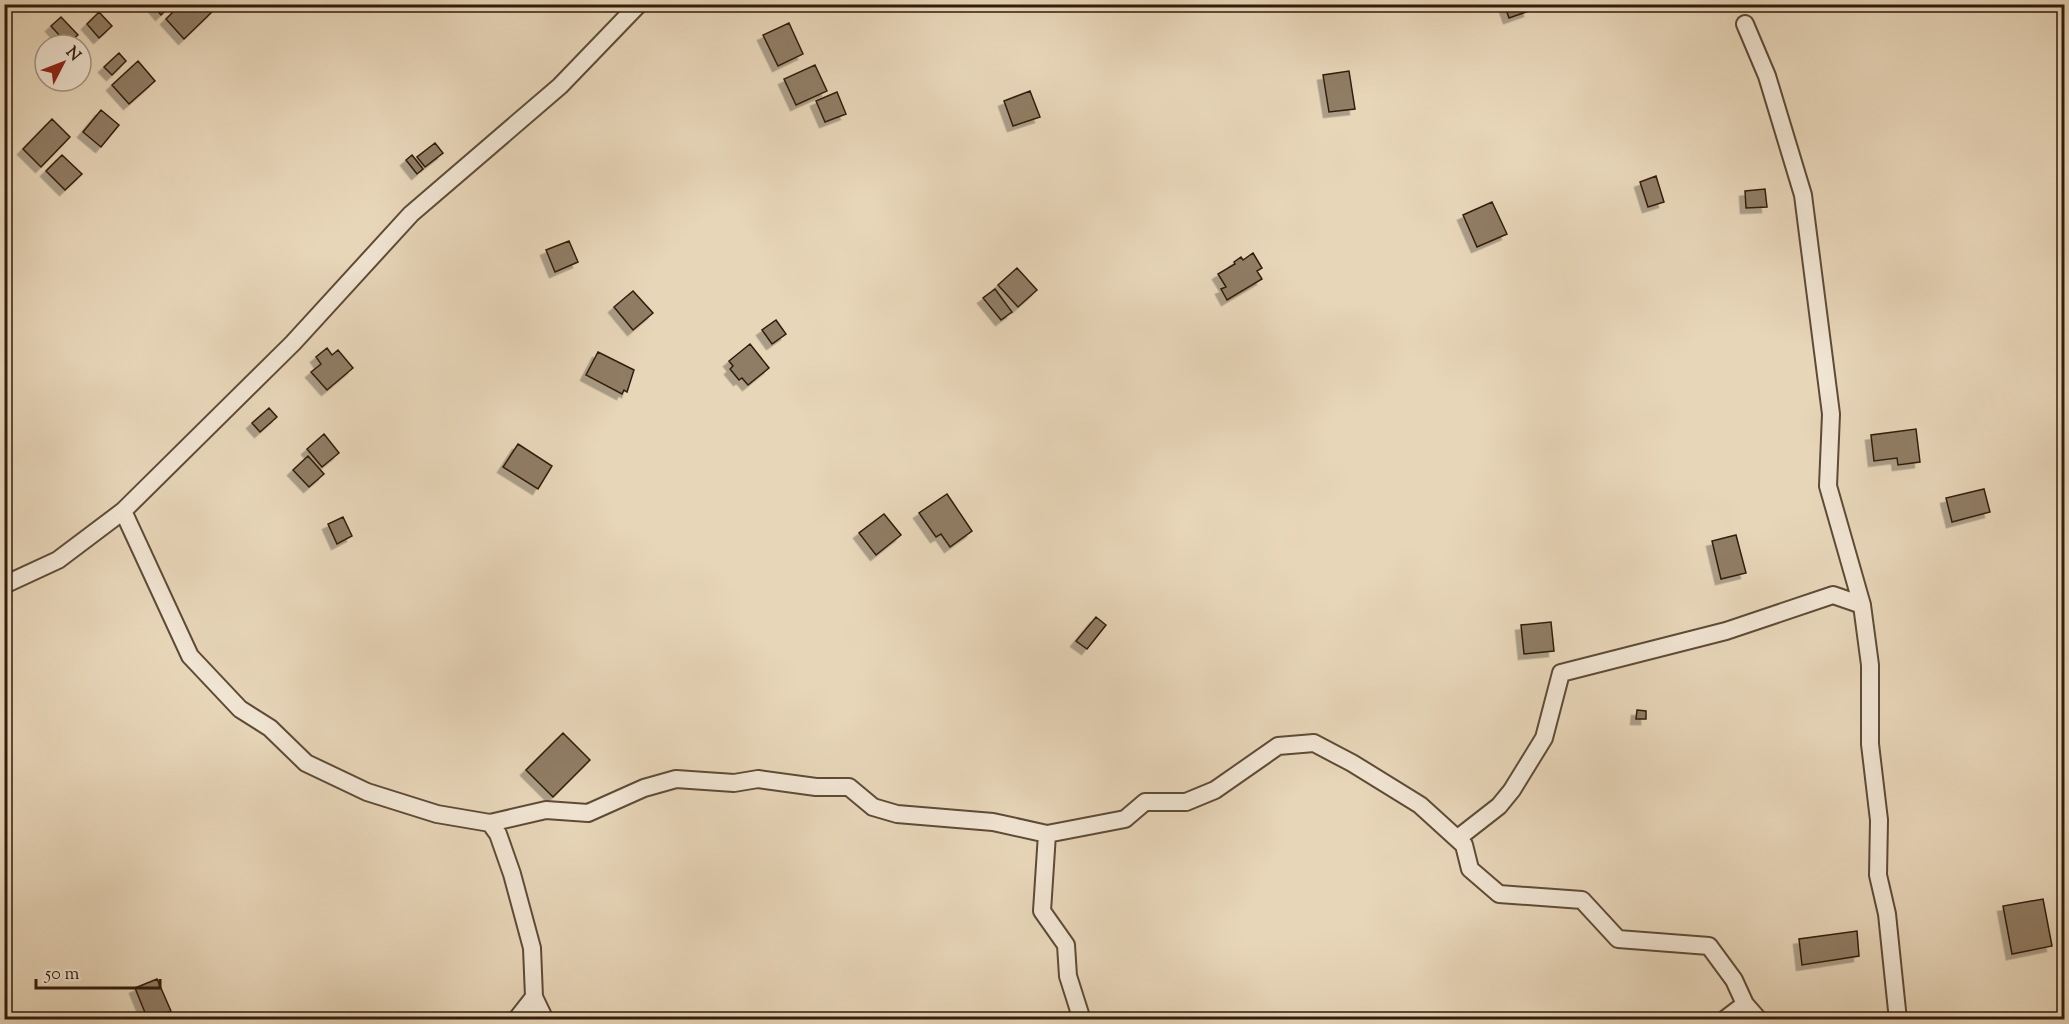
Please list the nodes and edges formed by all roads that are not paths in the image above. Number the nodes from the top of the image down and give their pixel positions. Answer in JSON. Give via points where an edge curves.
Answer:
{"nodes":[{"id":1,"x":639,"y":4,"type":"edge"},
{"id":2,"x":1745,"y":24,"type":"dead end"},
{"id":3,"x":123,"y":511,"type":"junction"},
{"id":4,"x":4,"y":585,"type":"edge"},
{"id":5,"x":1862,"y":605,"type":"junction"},
{"id":6,"x":490,"y":823,"type":"junction"},
{"id":7,"x":1047,"y":834,"type":"junction"},
{"id":8,"x":1458,"y":838,"type":"junction"},
{"id":9,"x":534,"y":997,"type":"junction"},
{"id":10,"x":1745,"y":1005,"type":"junction"},
{"id":11,"x":516,"y":1020,"type":"edge"},
{"id":12,"x":545,"y":1020,"type":"edge"},
{"id":13,"x":1082,"y":1020,"type":"edge"},
{"id":14,"x":1724,"y":1020,"type":"edge"},
{"id":15,"x":1759,"y":1020,"type":"edge"},
{"id":16,"x":1898,"y":1020,"type":"edge"}],
"edges":[{"from":1,"to":3,"type":"street","via":[[560,86],[411,214],[292,343]]},
{"from":2,"to":5,"type":"street","via":[[1767,76],[1803,195],[1831,414],[1828,486]]},
{"from":3,"to":4,"type":"street","via":[[58,560]]},
{"from":3,"to":6,"type":"street","via":[[190,656],[240,709],[270,728],[306,763],[367,792],[437,814]]},
{"from":5,"to":8,"type":"street","via":[[1833,595],[1726,631],[1561,672],[1544,738],[1512,790],[1499,806]]},
{"from":5,"to":16,"type":"street","via":[[1870,665],[1870,744],[1879,820],[1878,875],[1887,914]]},
{"from":6,"to":7,"type":"street","via":[[546,810],[588,813],[644,788],[676,779],[734,783],[758,779],[849,787],[873,807],[897,814],[993,822]]},
{"from":6,"to":9,"type":"street","via":[[512,874],[532,948]]},
{"from":7,"to":8,"type":"street","via":[[1125,819],[1145,802],[1186,801],[1215,790],[1278,746],[1314,743],[1420,805]]},
{"from":7,"to":13,"type":"street","via":[[1042,911],[1066,945],[1068,976]]},
{"from":8,"to":10,"type":"street","via":[[1464,845],[1470,869],[1499,894],[1582,900],[1618,939],[1709,946],[1734,980]]},
{"from":9,"to":11,"type":"street"},
{"from":9,"to":12,"type":"street"},
{"from":10,"to":14,"type":"street"},
{"from":10,"to":15,"type":"street"}]}
